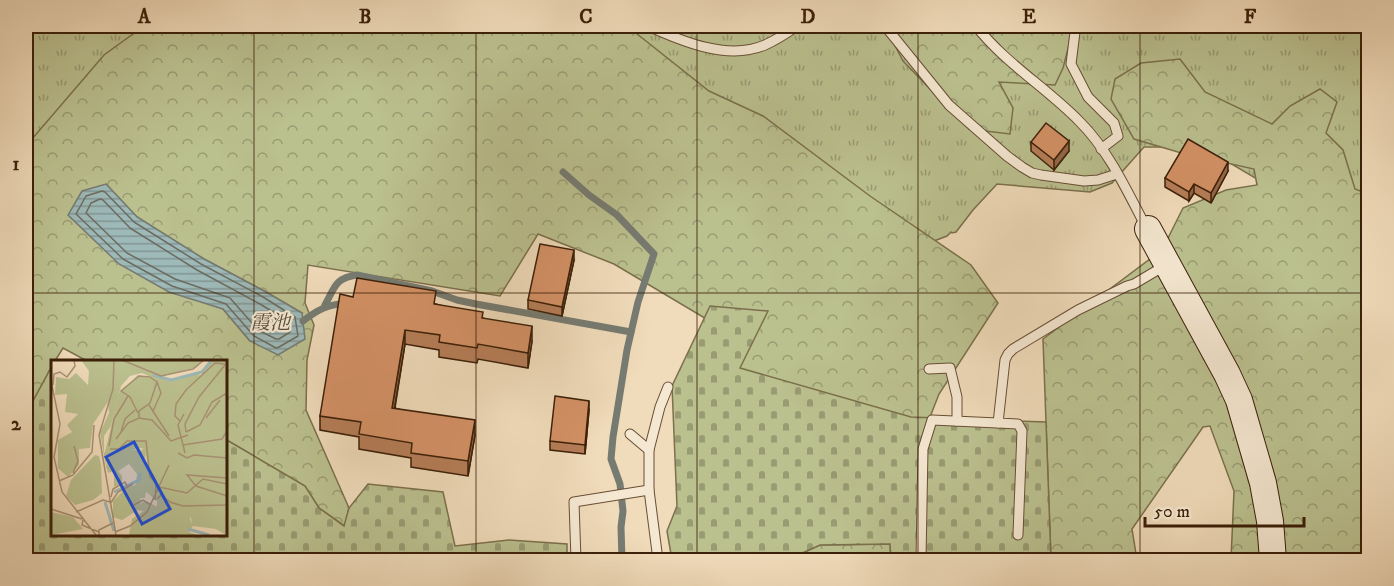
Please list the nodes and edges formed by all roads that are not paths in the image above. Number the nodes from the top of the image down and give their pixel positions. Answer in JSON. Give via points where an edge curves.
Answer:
{"nodes":[{"id":1,"x":648,"y":26,"type":"edge"},
{"id":2,"x":797,"y":26,"type":"edge"},
{"id":3,"x":885,"y":26,"type":"edge"},
{"id":4,"x":976,"y":26,"type":"edge"},
{"id":5,"x":1079,"y":26,"type":"edge"},
{"id":6,"x":1101,"y":149,"type":"junction"},
{"id":7,"x":1117,"y":174,"type":"junction"},
{"id":8,"x":1148,"y":229,"type":"joint"},
{"id":9,"x":1168,"y":264,"type":"junction"},
{"id":10,"x":929,"y":369,"type":"dead end"},
{"id":11,"x":668,"y":387,"type":"dead end"},
{"id":12,"x":957,"y":421,"type":"junction"},
{"id":13,"x":998,"y":423,"type":"junction"},
{"id":14,"x":630,"y":434,"type":"dead end"},
{"id":15,"x":649,"y":450,"type":"junction"},
{"id":16,"x":649,"y":490,"type":"junction"},
{"id":17,"x":1018,"y":535,"type":"dead end"},
{"id":18,"x":576,"y":561,"type":"edge"},
{"id":19,"x":658,"y":561,"type":"edge"},
{"id":20,"x":921,"y":561,"type":"edge"},
{"id":21,"x":1273,"y":561,"type":"edge"}],
"edges":[{"from":1,"to":2,"type":"lane","via":[[705,48],[731,50],[765,45]]},
{"from":3,"to":7,"type":"lane","via":[[949,105],[1022,167],[1032,173],[1084,181]]},
{"from":4,"to":6,"type":"lane","via":[[1004,57],[1081,123]]},
{"from":5,"to":6,"type":"lane","via":[[1071,64],[1088,97],[1114,123],[1118,136]]},
{"from":6,"to":7,"type":"lane"},
{"from":7,"to":8,"type":"lane"},
{"from":8,"to":9,"type":"street"},
{"from":9,"to":13,"type":"lane","via":[[1013,349],[1005,360]]},
{"from":9,"to":21,"type":"street","via":[[1239,400],[1263,483]]},
{"from":10,"to":12,"type":"lane","via":[[950,368],[957,397]]},
{"from":11,"to":15,"type":"lane"},
{"from":12,"to":13,"type":"lane"},
{"from":12,"to":20,"type":"lane","via":[[932,420],[923,449]]},
{"from":13,"to":17,"type":"lane","via":[[1018,424],[1022,431]]},
{"from":14,"to":15,"type":"lane"},
{"from":15,"to":16,"type":"lane"},
{"from":16,"to":18,"type":"lane","via":[[574,502]]},
{"from":16,"to":19,"type":"lane"}]}
